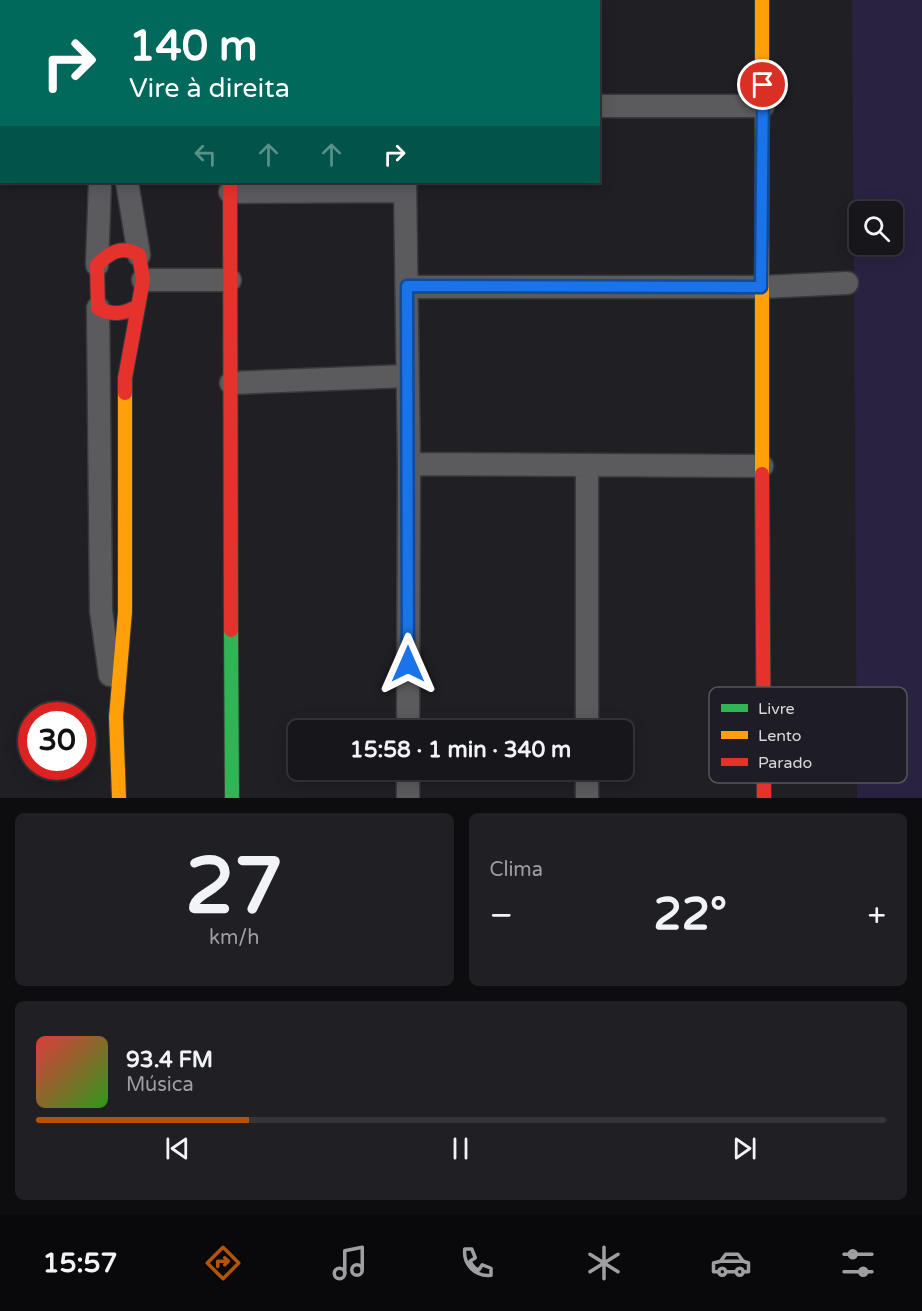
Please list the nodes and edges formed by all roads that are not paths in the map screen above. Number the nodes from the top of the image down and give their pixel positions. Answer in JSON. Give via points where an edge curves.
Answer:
{"nodes":[{"id":1,"x":762,"y":0,"type":"edge"},
{"id":2,"x":600,"y":106,"type":"edge"},
{"id":3,"x":763,"y":106,"type":"junction"},
{"id":4,"x":100,"y":183,"type":"edge"},
{"id":5,"x":127,"y":183,"type":"edge"},
{"id":6,"x":405,"y":186,"type":"edge"},
{"id":7,"x":230,"y":187,"type":"edge"},
{"id":8,"x":139,"y":255,"type":"junction"},
{"id":9,"x":97,"y":264,"type":"junction"},
{"id":10,"x":143,"y":280,"type":"junction"},
{"id":11,"x":230,"y":280,"type":"junction"},
{"id":12,"x":847,"y":283,"type":"dead end"},
{"id":13,"x":407,"y":286,"type":"junction"},
{"id":14,"x":761,"y":287,"type":"junction"},
{"id":15,"x":138,"y":306,"type":"junction"},
{"id":16,"x":98,"y":308,"type":"junction"},
{"id":17,"x":406,"y":375,"type":"junction"},
{"id":18,"x":231,"y":383,"type":"junction"},
{"id":19,"x":409,"y":464,"type":"junction"},
{"id":20,"x":587,"y":466,"type":"junction"},
{"id":21,"x":762,"y":466,"type":"junction"},
{"id":22,"x":763,"y":687,"type":"edge"},
{"id":23,"x":116,"y":717,"type":"junction"},
{"id":24,"x":408,"y":720,"type":"edge"},
{"id":25,"x":587,"y":720,"type":"edge"},
{"id":26,"x":408,"y":780,"type":"edge"},
{"id":27,"x":587,"y":780,"type":"edge"},
{"id":28,"x":764,"y":783,"type":"edge"},
{"id":29,"x":119,"y":798,"type":"edge"},
{"id":30,"x":232,"y":798,"type":"edge"},
{"id":31,"x":408,"y":798,"type":"edge"},
{"id":32,"x":587,"y":798,"type":"edge"},
{"id":33,"x":764,"y":798,"type":"edge"}],
"edges":[{"from":1,"to":3,"type":"street"},
{"from":2,"to":3,"type":"street"},
{"from":3,"to":14,"type":"street"},
{"from":4,"to":9,"type":"street"},
{"from":5,"to":8,"type":"street"},
{"from":6,"to":7,"type":"street"},
{"from":6,"to":13,"type":"street"},
{"from":7,"to":11,"type":"street"},
{"from":8,"to":9,"type":"street","via":[[122,249]]},
{"from":8,"to":10,"type":"street"},
{"from":9,"to":16,"type":"street"},
{"from":10,"to":11,"type":"street"},
{"from":10,"to":15,"type":"street"},
{"from":11,"to":18,"type":"street"},
{"from":12,"to":14,"type":"street"},
{"from":13,"to":14,"type":"street"},
{"from":13,"to":17,"type":"street"},
{"from":14,"to":21,"type":"street"},
{"from":15,"to":16,"type":"street","via":[[113,315]]},
{"from":15,"to":23,"type":"street","via":[[125,378],[125,612]]},
{"from":16,"to":23,"type":"street","via":[[101,611]]},
{"from":17,"to":18,"type":"street"},
{"from":17,"to":19,"type":"street"},
{"from":18,"to":30,"type":"street"},
{"from":19,"to":20,"type":"street"},
{"from":19,"to":24,"type":"street"},
{"from":20,"to":21,"type":"street"},
{"from":20,"to":25,"type":"street"},
{"from":21,"to":22,"type":"street"},
{"from":23,"to":29,"type":"street"},
{"from":26,"to":31,"type":"street"},
{"from":27,"to":32,"type":"street"},
{"from":28,"to":33,"type":"street"}]}
